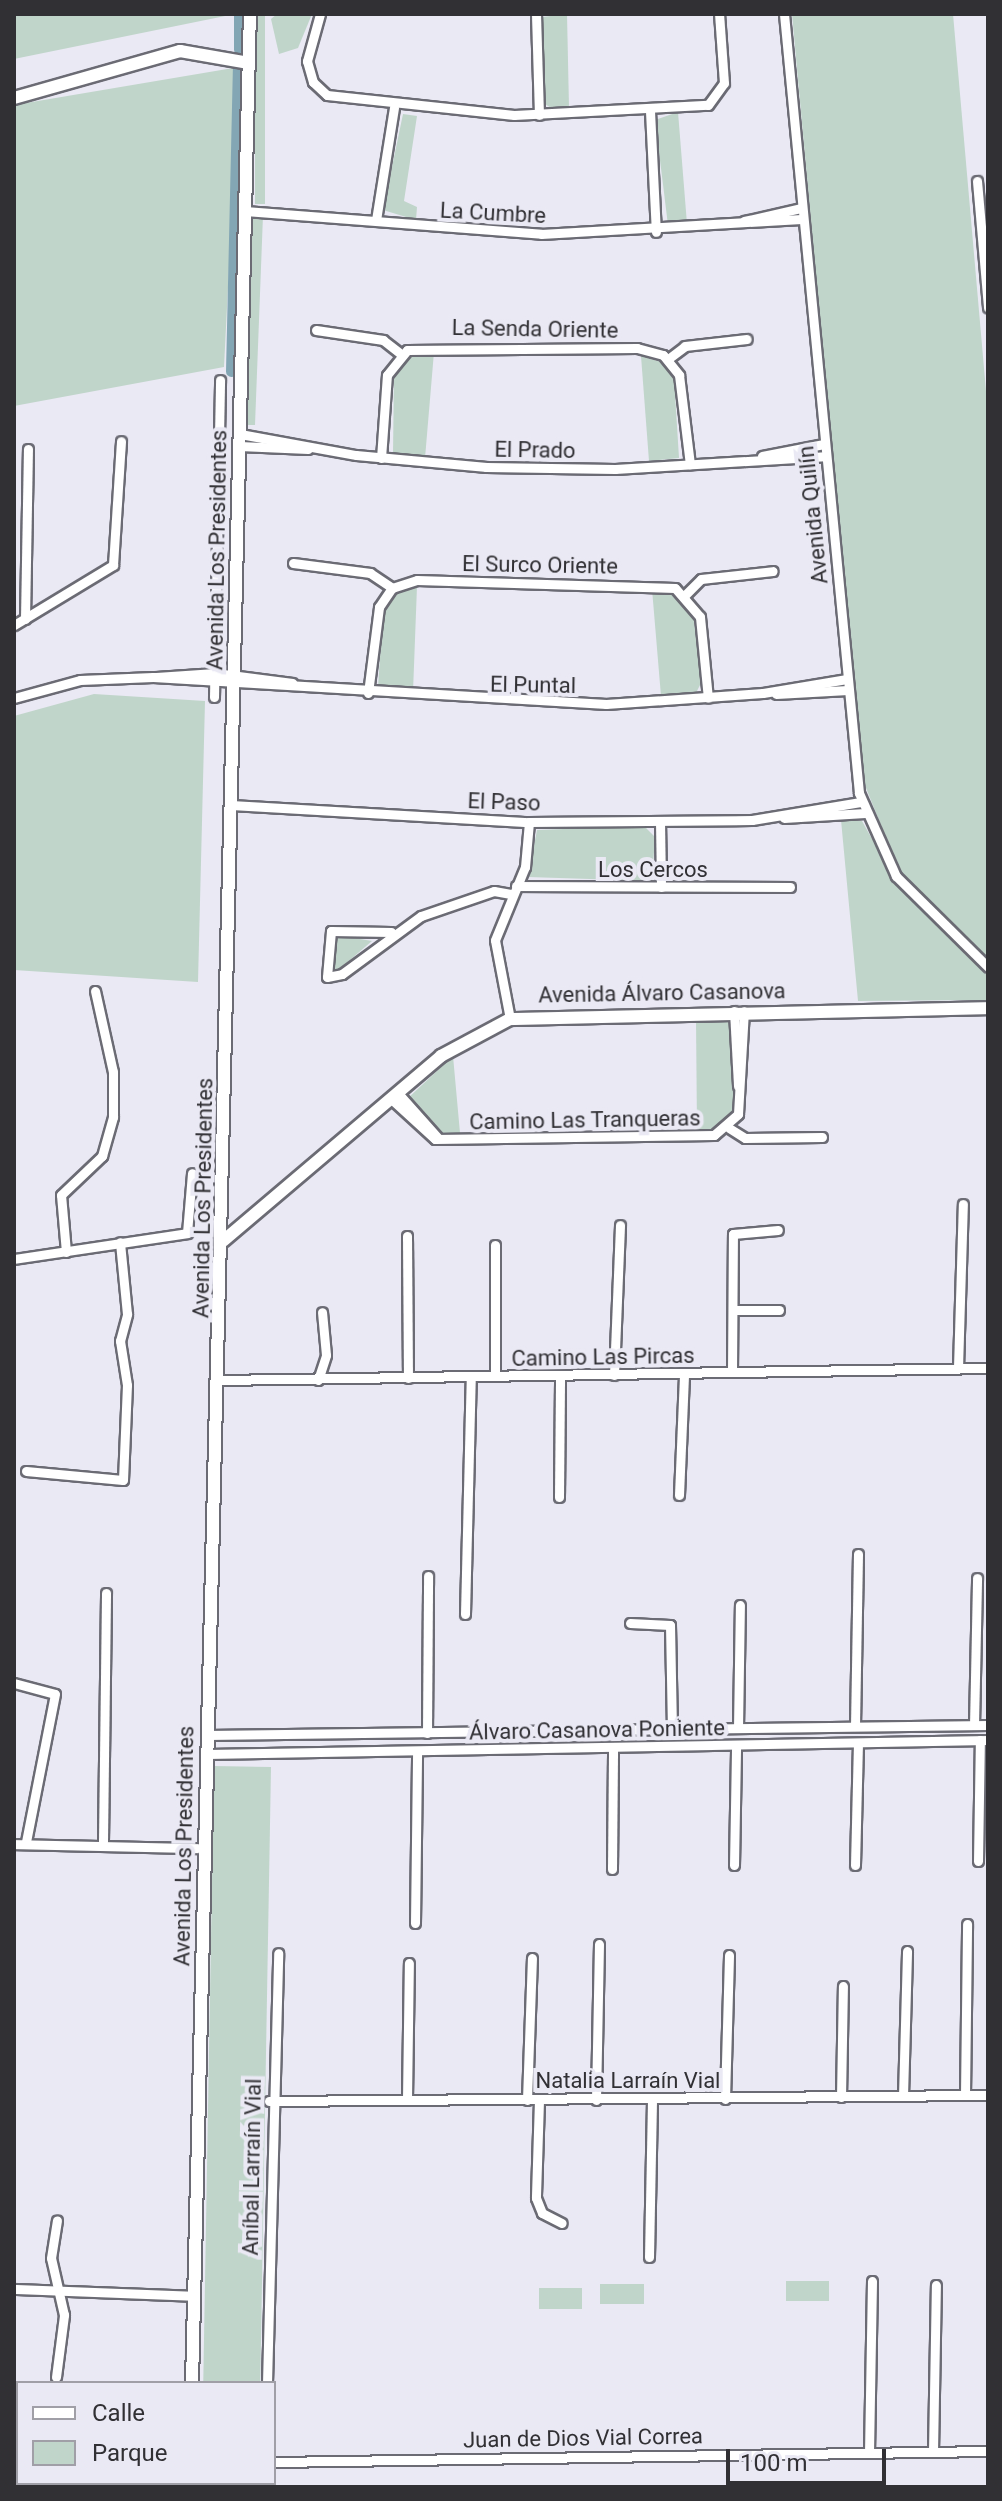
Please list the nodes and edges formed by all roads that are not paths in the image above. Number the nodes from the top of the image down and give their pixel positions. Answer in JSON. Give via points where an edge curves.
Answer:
{"nodes":[{"id":1,"x":250,"y":14,"type":"edge"},
{"id":2,"x":320,"y":14,"type":"edge"},
{"id":3,"x":536,"y":14,"type":"edge"},
{"id":4,"x":719,"y":14,"type":"edge"},
{"id":5,"x":784,"y":14,"type":"edge"},
{"id":6,"x":249,"y":63,"type":"junction"},
{"id":7,"x":14,"y":98,"type":"edge"},
{"id":8,"x":394,"y":107,"type":"junction"},
{"id":9,"x":650,"y":111,"type":"junction"},
{"id":10,"x":539,"y":115,"type":"junction"},
{"id":11,"x":977,"y":181,"type":"dead end"},
{"id":12,"x":245,"y":211,"type":"junction"},
{"id":13,"x":802,"y":213,"type":"junction"},
{"id":14,"x":376,"y":220,"type":"junction"},
{"id":15,"x":656,"y":232,"type":"junction"},
{"id":16,"x":988,"y":308,"type":"edge"},
{"id":17,"x":316,"y":330,"type":"dead end"},
{"id":18,"x":747,"y":339,"type":"dead end"},
{"id":19,"x":401,"y":354,"type":"junction"},
{"id":20,"x":668,"y":359,"type":"junction"},
{"id":21,"x":220,"y":380,"type":"dead end"},
{"id":22,"x":240,"y":440,"type":"junction"},
{"id":23,"x":121,"y":441,"type":"dead end"},
{"id":24,"x":824,"y":444,"type":"junction"},
{"id":25,"x":28,"y":449,"type":"dead end"},
{"id":26,"x":825,"y":456,"type":"junction"},
{"id":27,"x":759,"y":457,"type":"junction"},
{"id":28,"x":381,"y":458,"type":"junction"},
{"id":29,"x":690,"y":464,"type":"junction"},
{"id":30,"x":293,"y":563,"type":"dead end"},
{"id":31,"x":773,"y":571,"type":"dead end"},
{"id":32,"x":392,"y":588,"type":"junction"},
{"id":33,"x":686,"y":594,"type":"junction"},
{"id":34,"x":25,"y":619,"type":"junction"},
{"id":35,"x":14,"y":625,"type":"edge"},
{"id":36,"x":215,"y":673,"type":"junction"},
{"id":37,"x":153,"y":677,"type":"junction"},
{"id":38,"x":847,"y":679,"type":"junction"},
{"id":39,"x":235,"y":680,"type":"junction"},
{"id":40,"x":214,"y":685,"type":"junction"},
{"id":41,"x":848,"y":690,"type":"junction"},
{"id":42,"x":368,"y":693,"type":"junction"},
{"id":43,"x":763,"y":693,"type":"junction"},
{"id":44,"x":214,"y":697,"type":"dead end"},
{"id":45,"x":14,"y":698,"type":"edge"},
{"id":46,"x":708,"y":698,"type":"junction"},
{"id":47,"x":861,"y":802,"type":"junction"},
{"id":48,"x":231,"y":805,"type":"junction"},
{"id":49,"x":865,"y":813,"type":"junction"},
{"id":50,"x":776,"y":817,"type":"junction"},
{"id":51,"x":660,"y":821,"type":"junction"},
{"id":52,"x":529,"y":822,"type":"junction"},
{"id":53,"x":661,"y":887,"type":"junction"},
{"id":54,"x":790,"y":887,"type":"dead end"},
{"id":55,"x":514,"y":890,"type":"junction"},
{"id":56,"x":391,"y":932,"type":"junction"},
{"id":57,"x":988,"y":967,"type":"edge"},
{"id":58,"x":95,"y":991,"type":"dead end"},
{"id":59,"x":988,"y":1008,"type":"edge"},
{"id":60,"x":739,"y":1011,"type":"junction"},
{"id":61,"x":510,"y":1019,"type":"junction"},
{"id":62,"x":394,"y":1095,"type":"junction"},
{"id":63,"x":729,"y":1128,"type":"junction"},
{"id":64,"x":822,"y":1137,"type":"dead end"},
{"id":65,"x":192,"y":1173,"type":"dead end"},
{"id":66,"x":963,"y":1204,"type":"dead end"},
{"id":67,"x":620,"y":1225,"type":"dead end"},
{"id":68,"x":778,"y":1230,"type":"dead end"},
{"id":69,"x":407,"y":1236,"type":"dead end"},
{"id":70,"x":223,"y":1241,"type":"junction"},
{"id":71,"x":120,"y":1242,"type":"junction"},
{"id":72,"x":495,"y":1245,"type":"dead end"},
{"id":73,"x":66,"y":1252,"type":"junction"},
{"id":74,"x":14,"y":1259,"type":"edge"},
{"id":75,"x":733,"y":1310,"type":"junction"},
{"id":76,"x":779,"y":1310,"type":"dead end"},
{"id":77,"x":322,"y":1312,"type":"dead end"},
{"id":78,"x":958,"y":1368,"type":"junction"},
{"id":79,"x":988,"y":1368,"type":"edge"},
{"id":80,"x":732,"y":1372,"type":"junction"},
{"id":81,"x":684,"y":1374,"type":"junction"},
{"id":82,"x":614,"y":1375,"type":"junction"},
{"id":83,"x":471,"y":1376,"type":"junction"},
{"id":84,"x":495,"y":1376,"type":"junction"},
{"id":85,"x":560,"y":1376,"type":"junction"},
{"id":86,"x":408,"y":1378,"type":"junction"},
{"id":87,"x":219,"y":1380,"type":"junction"},
{"id":88,"x":318,"y":1380,"type":"junction"},
{"id":89,"x":26,"y":1471,"type":"dead end"},
{"id":90,"x":679,"y":1495,"type":"dead end"},
{"id":91,"x":559,"y":1497,"type":"dead end"},
{"id":92,"x":858,"y":1554,"type":"dead end"},
{"id":93,"x":428,"y":1576,"type":"dead end"},
{"id":94,"x":977,"y":1578,"type":"dead end"},
{"id":95,"x":106,"y":1593,"type":"dead end"},
{"id":96,"x":740,"y":1605,"type":"dead end"},
{"id":97,"x":465,"y":1614,"type":"dead end"},
{"id":98,"x":630,"y":1623,"type":"dead end"},
{"id":99,"x":14,"y":1683,"type":"edge"},
{"id":100,"x":974,"y":1725,"type":"junction"},
{"id":101,"x":988,"y":1725,"type":"edge"},
{"id":102,"x":855,"y":1726,"type":"junction"},
{"id":103,"x":794,"y":1727,"type":"junction"},
{"id":104,"x":738,"y":1728,"type":"junction"},
{"id":105,"x":672,"y":1729,"type":"junction"},
{"id":106,"x":427,"y":1733,"type":"junction"},
{"id":107,"x":380,"y":1734,"type":"junction"},
{"id":108,"x":207,"y":1735,"type":"junction"},
{"id":109,"x":984,"y":1740,"type":"edge"},
{"id":110,"x":858,"y":1743,"type":"junction"},
{"id":111,"x":794,"y":1744,"type":"junction"},
{"id":112,"x":736,"y":1745,"type":"junction"},
{"id":113,"x":613,"y":1747,"type":"junction"},
{"id":114,"x":380,"y":1751,"type":"junction"},
{"id":115,"x":417,"y":1751,"type":"junction"},
{"id":116,"x":207,"y":1754,"type":"junction"},
{"id":117,"x":103,"y":1841,"type":"junction"},
{"id":118,"x":26,"y":1842,"type":"junction"},
{"id":119,"x":14,"y":1844,"type":"edge"},
{"id":120,"x":197,"y":1848,"type":"dead end"},
{"id":121,"x":978,"y":1861,"type":"dead end"},
{"id":122,"x":734,"y":1865,"type":"dead end"},
{"id":123,"x":855,"y":1865,"type":"dead end"},
{"id":124,"x":612,"y":1869,"type":"dead end"},
{"id":125,"x":415,"y":1923,"type":"dead end"},
{"id":126,"x":967,"y":1924,"type":"dead end"},
{"id":127,"x":599,"y":1944,"type":"dead end"},
{"id":128,"x":907,"y":1951,"type":"dead end"},
{"id":129,"x":278,"y":1953,"type":"dead end"},
{"id":130,"x":729,"y":1955,"type":"dead end"},
{"id":131,"x":532,"y":1958,"type":"dead end"},
{"id":132,"x":409,"y":1963,"type":"dead end"},
{"id":133,"x":843,"y":1986,"type":"dead end"},
{"id":134,"x":965,"y":2095,"type":"junction"},
{"id":135,"x":988,"y":2095,"type":"edge"},
{"id":136,"x":903,"y":2096,"type":"junction"},
{"id":137,"x":841,"y":2097,"type":"junction"},
{"id":138,"x":407,"y":2099,"type":"junction"},
{"id":139,"x":652,"y":2099,"type":"junction"},
{"id":140,"x":725,"y":2099,"type":"junction"},
{"id":141,"x":527,"y":2100,"type":"junction"},
{"id":142,"x":539,"y":2100,"type":"junction"},
{"id":143,"x":596,"y":2100,"type":"junction"},
{"id":144,"x":269,"y":2101,"type":"junction"},
{"id":145,"x":57,"y":2220,"type":"dead end"},
{"id":146,"x":562,"y":2223,"type":"dead end"},
{"id":147,"x":649,"y":2257,"type":"dead end"},
{"id":148,"x":872,"y":2281,"type":"dead end"},
{"id":149,"x":936,"y":2285,"type":"dead end"},
{"id":150,"x":14,"y":2289,"type":"edge"},
{"id":151,"x":59,"y":2292,"type":"junction"},
{"id":152,"x":194,"y":2296,"type":"junction"},
{"id":153,"x":56,"y":2377,"type":"dead end"},
{"id":154,"x":192,"y":2381,"type":"edge"},
{"id":155,"x":267,"y":2381,"type":"edge"},
{"id":156,"x":988,"y":2451,"type":"edge"},
{"id":157,"x":933,"y":2452,"type":"junction"},
{"id":158,"x":869,"y":2453,"type":"junction"},
{"id":159,"x":276,"y":2462,"type":"edge"}],
"edges":[{"from":1,"to":6,"type":"street","name":"Avenida Los Presidentes"},
{"from":2,"to":8,"type":"street","via":[[306,45],[317,88]]},
{"from":3,"to":10,"type":"street"},
{"from":4,"to":9,"type":"street","via":[[726,70],[718,97],[701,108]]},
{"from":5,"to":13,"type":"street","name":"Avenida Quilín"},
{"from":6,"to":7,"type":"street","via":[[180,51]]},
{"from":6,"to":12,"type":"street","name":"Avenida Los Presidentes"},
{"from":8,"to":10,"type":"street"},
{"from":8,"to":14,"type":"street"},
{"from":9,"to":10,"type":"street"},
{"from":9,"to":15,"type":"street"},
{"from":11,"to":16,"type":"street"},
{"from":12,"to":14,"type":"street","name":"La Cumbre"},
{"from":12,"to":22,"type":"street","name":"Avenida Los Presidentes"},
{"from":13,"to":15,"type":"street","name":"La Cumbre"},
{"from":13,"to":24,"type":"street","name":"Avenida Quilín"},
{"from":14,"to":15,"type":"street","name":"La Cumbre","via":[[494,232]]},
{"from":17,"to":19,"type":"street","via":[[383,340]]},
{"from":18,"to":20,"type":"street","via":[[685,346]]},
{"from":19,"to":20,"type":"street","name":"La Senda Oriente","via":[[425,346],[637,348]]},
{"from":19,"to":28,"type":"street","via":[[387,375]]},
{"from":20,"to":29,"type":"street","via":[[682,381]]},
{"from":21,"to":36,"type":"street","name":"Avenida Los Presidentes"},
{"from":22,"to":28,"type":"street","name":"El Prado"},
{"from":22,"to":39,"type":"street","name":"Avenida Los Presidentes"},
{"from":23,"to":34,"type":"street","via":[[111,569]]},
{"from":24,"to":26,"type":"street","name":"Avenida Quilín"},
{"from":24,"to":27,"type":"street","name":"El Prado"},
{"from":25,"to":34,"type":"street"},
{"from":26,"to":27,"type":"street","name":"El Prado"},
{"from":26,"to":38,"type":"street","name":"Avenida Quilín"},
{"from":27,"to":29,"type":"street","name":"El Prado"},
{"from":28,"to":29,"type":"street","name":"El Prado","via":[[541,469]]},
{"from":30,"to":32,"type":"street","via":[[370,573]]},
{"from":31,"to":33,"type":"street","via":[[701,579]]},
{"from":32,"to":33,"type":"street","name":"El Surco Oriente","via":[[412,580],[654,584]]},
{"from":32,"to":42,"type":"street","via":[[377,612]]},
{"from":33,"to":46,"type":"street","via":[[700,617]]},
{"from":34,"to":35,"type":"street"},
{"from":36,"to":37,"type":"street","name":"El Puntal"},
{"from":36,"to":39,"type":"street","name":"El Puntal"},
{"from":36,"to":40,"type":"street","name":"Avenida Los Presidentes"},
{"from":37,"to":40,"type":"street","name":"El Puntal"},
{"from":37,"to":45,"type":"street","name":"El Puntal","via":[[80,680]]},
{"from":38,"to":41,"type":"street","name":"Avenida Quilín"},
{"from":38,"to":43,"type":"street","name":"El Puntal"},
{"from":39,"to":40,"type":"street","name":"El Puntal"},
{"from":39,"to":42,"type":"street","name":"El Puntal"},
{"from":39,"to":48,"type":"street","name":"Avenida Los Presidentes"},
{"from":40,"to":44,"type":"street","name":"Avenida Los Presidentes"},
{"from":41,"to":43,"type":"street","name":"El Puntal"},
{"from":41,"to":47,"type":"street","name":"Avenida Quilín"},
{"from":42,"to":46,"type":"street","name":"El Puntal","via":[[552,704]]},
{"from":43,"to":46,"type":"street","name":"El Puntal"},
{"from":47,"to":49,"type":"street","name":"Avenida Quilín"},
{"from":47,"to":50,"type":"street","name":"El Paso"},
{"from":48,"to":52,"type":"street","name":"El Paso"},
{"from":48,"to":70,"type":"street","name":"Avenida Los Presidentes"},
{"from":49,"to":50,"type":"street","name":"El Paso"},
{"from":49,"to":57,"type":"street","name":"Avenida Quilín","via":[[904,887]]},
{"from":50,"to":51,"type":"street","name":"El Paso"},
{"from":51,"to":52,"type":"street","name":"El Paso"},
{"from":51,"to":53,"type":"street"},
{"from":52,"to":55,"type":"street"},
{"from":53,"to":54,"type":"street","name":"Los Cercos"},
{"from":53,"to":55,"type":"street","name":"Los Cercos"},
{"from":55,"to":56,"type":"street","name":"Los Cercos","via":[[465,899]]},
{"from":55,"to":61,"type":"street","via":[[495,950]]},
{"from":56,"to":56,"type":"street","name":"Los Cercos","via":[[331,931],[327,977],[342,974]]},
{"from":58,"to":73,"type":"street","via":[[113,1072],[113,1117],[102,1156],[61,1195]]},
{"from":59,"to":60,"type":"street","name":"Avenida Álvaro Casanova"},
{"from":60,"to":61,"type":"street","name":"Avenida Álvaro Casanova"},
{"from":60,"to":63,"type":"street","name":"Camino Las Tranqueras","via":[[740,1093]]},
{"from":61,"to":62,"type":"street","name":"Avenida Álvaro Casanova","via":[[460,1042]]},
{"from":62,"to":63,"type":"street","name":"Camino Las Tranqueras","via":[[420,1132],[441,1140],[708,1136]]},
{"from":62,"to":70,"type":"street","name":"Avenida Álvaro Casanova"},
{"from":63,"to":64,"type":"street","name":"Camino Las Tranqueras","via":[[745,1138]]},
{"from":65,"to":71,"type":"street","via":[[190,1232]]},
{"from":66,"to":78,"type":"street"},
{"from":67,"to":82,"type":"street"},
{"from":68,"to":75,"type":"street","via":[[733,1234]]},
{"from":69,"to":86,"type":"street"},
{"from":70,"to":87,"type":"street","name":"Avenida Los Presidentes"},
{"from":71,"to":73,"type":"street"},
{"from":71,"to":89,"type":"street","via":[[127,1314],[120,1341],[127,1385],[123,1480]]},
{"from":72,"to":84,"type":"street"},
{"from":73,"to":74,"type":"street"},
{"from":75,"to":76,"type":"street"},
{"from":75,"to":80,"type":"street"},
{"from":77,"to":88,"type":"street","via":[[326,1355]]},
{"from":78,"to":79,"type":"street","name":"Camino Las Pircas"},
{"from":78,"to":80,"type":"street","name":"Camino Las Pircas"},
{"from":80,"to":81,"type":"street","name":"Camino Las Pircas"},
{"from":81,"to":82,"type":"street","name":"Camino Las Pircas"},
{"from":81,"to":90,"type":"street"},
{"from":82,"to":85,"type":"street","name":"Camino Las Pircas"},
{"from":83,"to":84,"type":"street","name":"Camino Las Pircas"},
{"from":83,"to":86,"type":"street","name":"Camino Las Pircas"},
{"from":83,"to":97,"type":"street"},
{"from":84,"to":85,"type":"street","name":"Camino Las Pircas"},
{"from":85,"to":91,"type":"street"},
{"from":86,"to":88,"type":"street","name":"Camino Las Pircas"},
{"from":87,"to":88,"type":"street","name":"Camino Las Pircas"},
{"from":87,"to":108,"type":"street","name":"Avenida Los Presidentes"},
{"from":92,"to":102,"type":"street"},
{"from":93,"to":106,"type":"street"},
{"from":94,"to":100,"type":"street"},
{"from":95,"to":117,"type":"street"},
{"from":96,"to":104,"type":"street"},
{"from":98,"to":105,"type":"street","via":[[670,1625]]},
{"from":99,"to":118,"type":"street","via":[[55,1694]]},
{"from":100,"to":101,"type":"street","name":"Álvaro Casanova Poniente"},
{"from":100,"to":102,"type":"street","name":"Álvaro Casanova Poniente"},
{"from":102,"to":103,"type":"street","name":"Álvaro Casanova Poniente"},
{"from":103,"to":104,"type":"street","name":"Álvaro Casanova Poniente"},
{"from":103,"to":111,"type":"street"},
{"from":104,"to":105,"type":"street","name":"Álvaro Casanova Poniente"},
{"from":105,"to":106,"type":"street","name":"Álvaro Casanova Poniente"},
{"from":106,"to":107,"type":"street","name":"Álvaro Casanova Poniente"},
{"from":107,"to":108,"type":"street","name":"Álvaro Casanova Poniente"},
{"from":107,"to":114,"type":"street"},
{"from":108,"to":116,"type":"street","name":"Avenida Los Presidentes"},
{"from":109,"to":110,"type":"street","name":"Álvaro Casanova Poniente"},
{"from":109,"to":121,"type":"street"},
{"from":110,"to":111,"type":"street","name":"Álvaro Casanova Poniente"},
{"from":110,"to":123,"type":"street"},
{"from":111,"to":112,"type":"street","name":"Álvaro Casanova Poniente"},
{"from":112,"to":113,"type":"street","name":"Álvaro Casanova Poniente"},
{"from":112,"to":122,"type":"street"},
{"from":113,"to":115,"type":"street","name":"Álvaro Casanova Poniente"},
{"from":113,"to":124,"type":"street"},
{"from":114,"to":115,"type":"street","name":"Álvaro Casanova Poniente"},
{"from":114,"to":116,"type":"street","name":"Álvaro Casanova Poniente"},
{"from":115,"to":125,"type":"street"},
{"from":116,"to":152,"type":"street","name":"Avenida Los Presidentes"},
{"from":117,"to":118,"type":"street"},
{"from":117,"to":120,"type":"street"},
{"from":118,"to":119,"type":"street"},
{"from":126,"to":134,"type":"street"},
{"from":127,"to":143,"type":"street"},
{"from":128,"to":136,"type":"street"},
{"from":129,"to":144,"type":"street","name":"Aníbal Larraín Vial"},
{"from":130,"to":140,"type":"street"},
{"from":131,"to":141,"type":"street"},
{"from":132,"to":138,"type":"street"},
{"from":133,"to":137,"type":"street"},
{"from":134,"to":135,"type":"street","name":"Natalia Larraín Vial"},
{"from":134,"to":136,"type":"street","name":"Natalia Larraín Vial"},
{"from":136,"to":137,"type":"street","name":"Natalia Larraín Vial"},
{"from":137,"to":140,"type":"street","name":"Natalia Larraín Vial"},
{"from":138,"to":141,"type":"street","name":"Natalia Larraín Vial"},
{"from":138,"to":144,"type":"street","name":"Natalia Larraín Vial"},
{"from":139,"to":140,"type":"street","name":"Natalia Larraín Vial"},
{"from":139,"to":143,"type":"street","name":"Natalia Larraín Vial"},
{"from":139,"to":147,"type":"street"},
{"from":141,"to":142,"type":"street","name":"Natalia Larraín Vial"},
{"from":142,"to":143,"type":"street","name":"Natalia Larraín Vial"},
{"from":142,"to":146,"type":"street","via":[[536,2198],[542,2213]]},
{"from":144,"to":155,"type":"street","name":"Aníbal Larraín Vial"},
{"from":145,"to":151,"type":"street","via":[[51,2258]]},
{"from":148,"to":158,"type":"street"},
{"from":149,"to":157,"type":"street"},
{"from":150,"to":151,"type":"street"},
{"from":151,"to":152,"type":"street"},
{"from":151,"to":153,"type":"street"},
{"from":152,"to":154,"type":"street","name":"Avenida Los Presidentes"},
{"from":156,"to":157,"type":"street","name":"Juan de Dios Vial Correa"},
{"from":157,"to":158,"type":"street","name":"Juan de Dios Vial Correa"},
{"from":158,"to":159,"type":"street","name":"Juan de Dios Vial Correa"}]}
